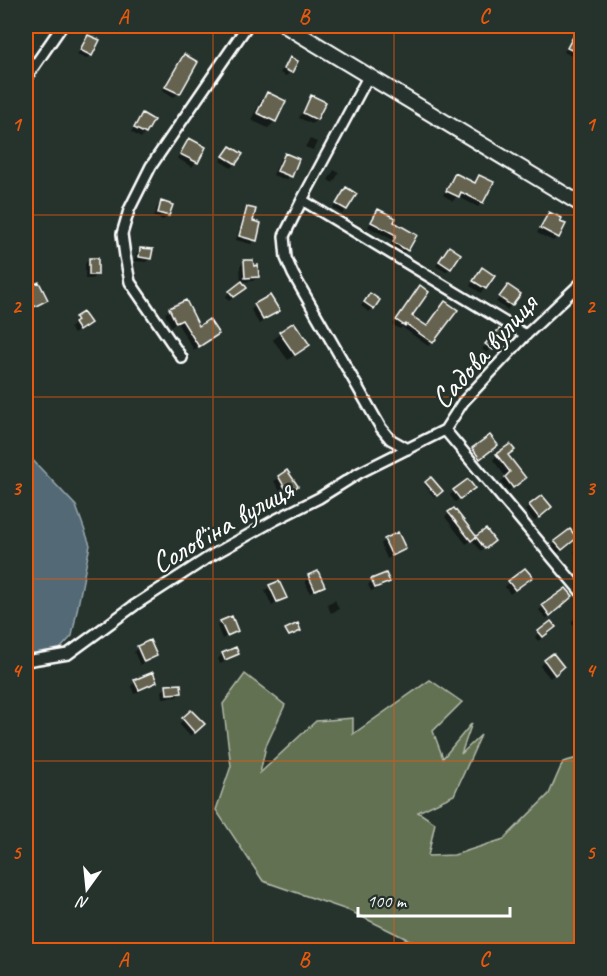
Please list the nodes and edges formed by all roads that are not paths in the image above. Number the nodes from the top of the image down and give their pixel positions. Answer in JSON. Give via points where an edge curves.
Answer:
{"nodes":[{"id":1,"x":62,"y":26,"type":"edge"},
{"id":2,"x":245,"y":26,"type":"edge"},
{"id":3,"x":286,"y":26,"type":"edge"},
{"id":4,"x":369,"y":75,"type":"junction"},
{"id":5,"x":26,"y":78,"type":"edge"},
{"id":6,"x":302,"y":200,"type":"junction"},
{"id":7,"x":582,"y":206,"type":"edge"},
{"id":8,"x":582,"y":282,"type":"edge"},
{"id":9,"x":526,"y":335,"type":"junction"},
{"id":10,"x":183,"y":358,"type":"dead end"},
{"id":11,"x":445,"y":430,"type":"junction"},
{"id":12,"x":408,"y":449,"type":"junction"},
{"id":13,"x":582,"y":593,"type":"edge"},
{"id":14,"x":26,"y":661,"type":"edge"}],
"edges":[{"from":1,"to":5,"type":"street"},
{"from":2,"to":10,"type":"street","via":[[151,166],[122,234],[130,282]]},
{"from":3,"to":4,"type":"street"},
{"from":4,"to":6,"type":"street"},
{"from":4,"to":7,"type":"street"},
{"from":6,"to":9,"type":"street"},
{"from":6,"to":12,"type":"street","via":[[284,236],[286,258],[381,428],[390,439]]},
{"from":8,"to":9,"type":"street","name":"Садова вулиця"},
{"from":9,"to":11,"type":"street","name":"Садова вулиця","via":[[463,402]]},
{"from":11,"to":12,"type":"street","name":"Солов'їна вулиця"},
{"from":11,"to":13,"type":"street","name":"Садова вулиця"},
{"from":12,"to":14,"type":"street","name":"Солов'їна вулиця","via":[[209,557],[68,654]]}]}
